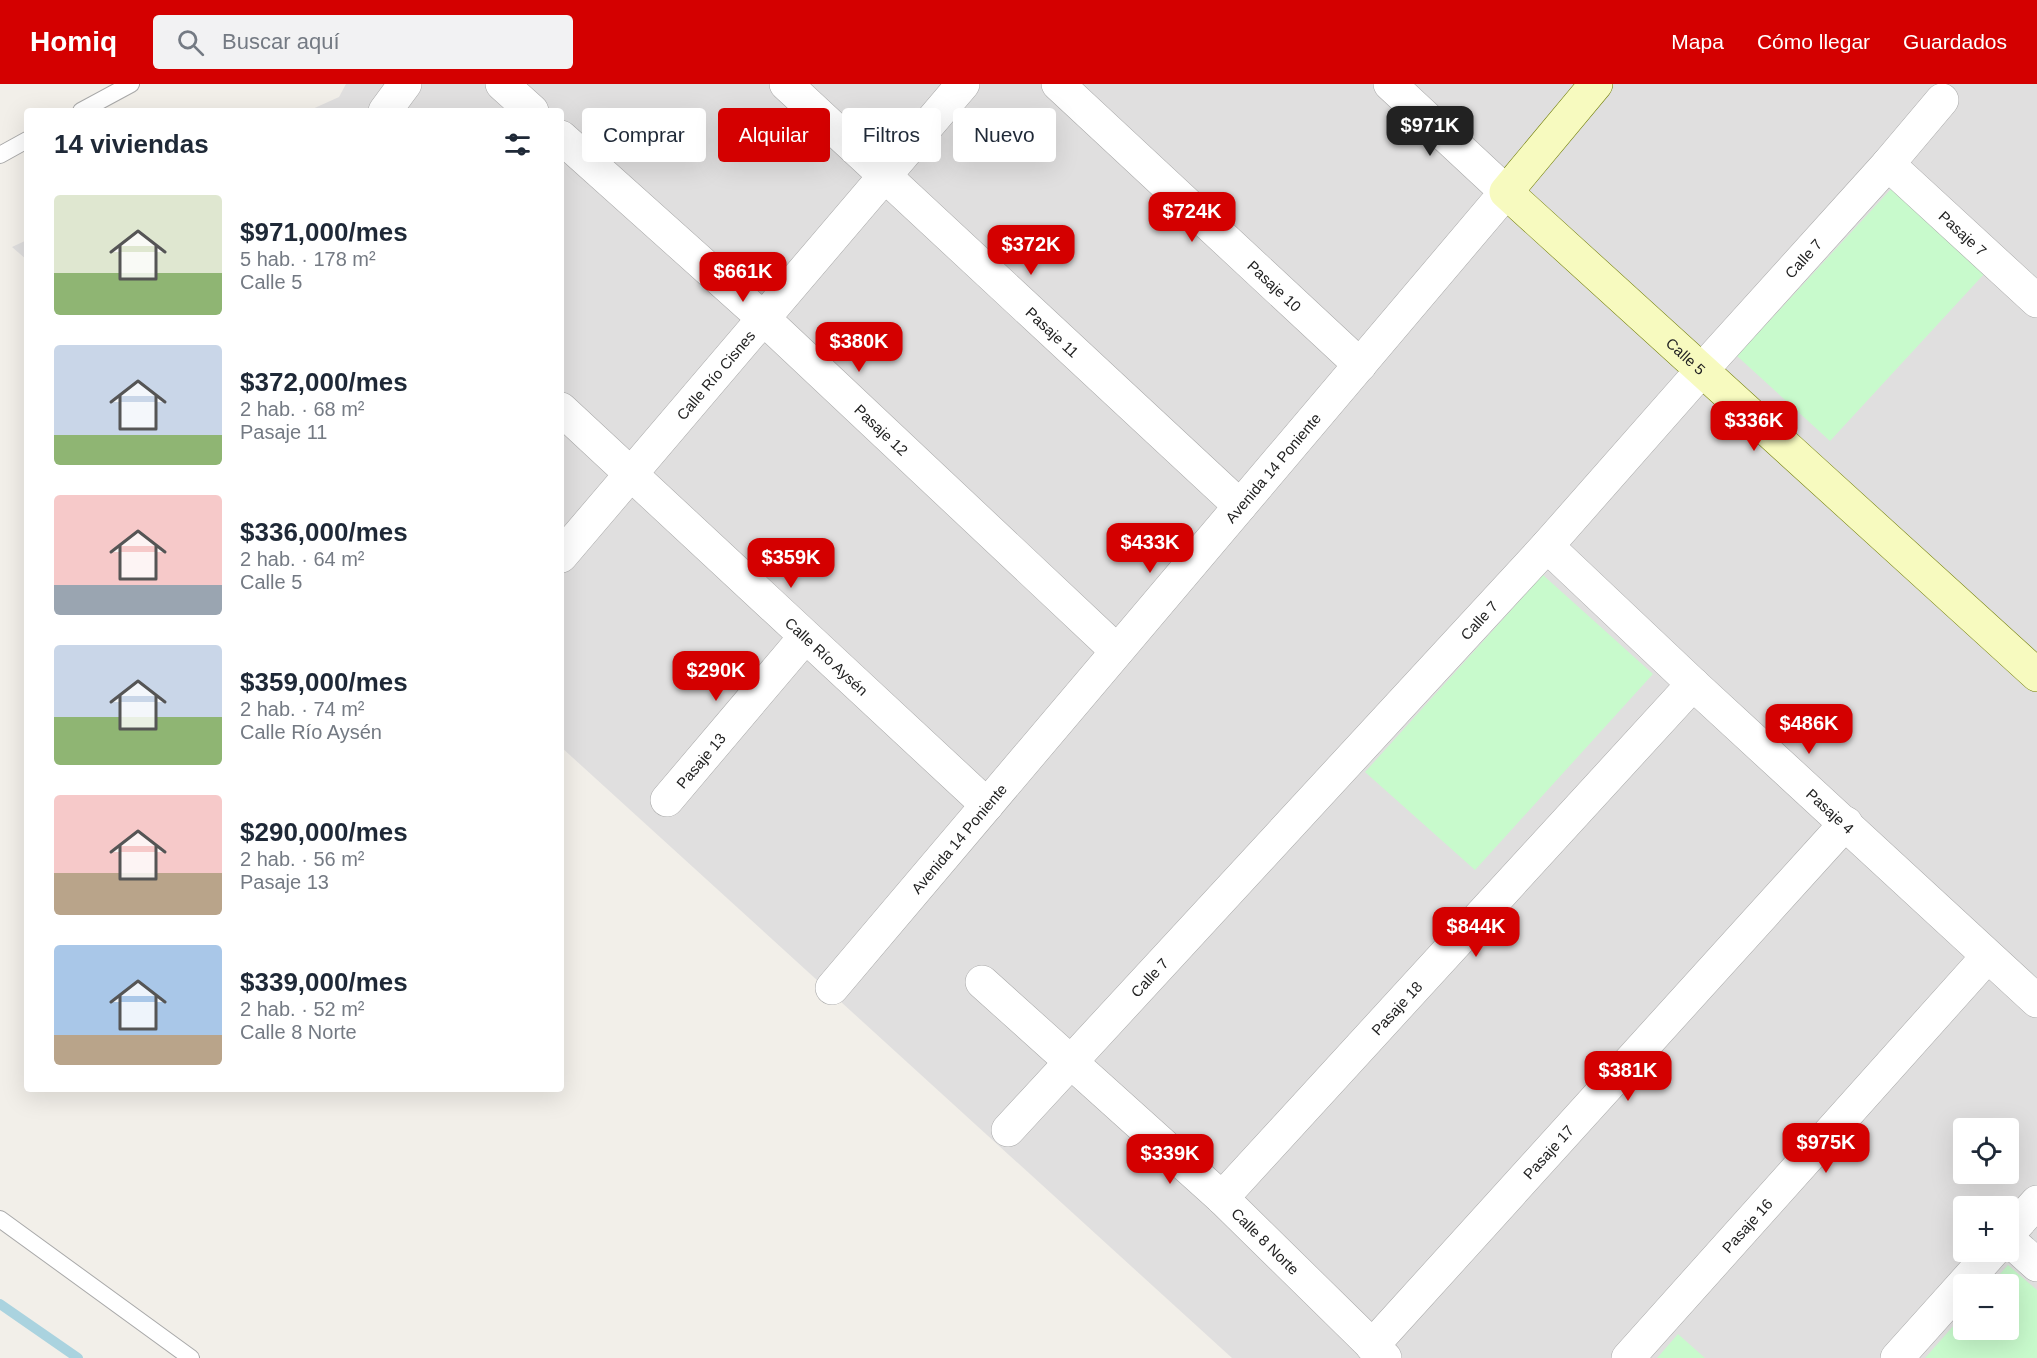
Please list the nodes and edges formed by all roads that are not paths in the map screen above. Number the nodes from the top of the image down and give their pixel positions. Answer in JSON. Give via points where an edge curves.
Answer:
{"nodes":[{"id":1,"x":131,"y":84,"type":"edge"},
{"id":2,"x":405,"y":84,"type":"edge"},
{"id":3,"x":502,"y":84,"type":"edge"},
{"id":4,"x":786,"y":84,"type":"edge"},
{"id":5,"x":963,"y":84,"type":"edge"},
{"id":6,"x":1058,"y":84,"type":"edge"},
{"id":7,"x":1390,"y":84,"type":"edge"},
{"id":8,"x":1596,"y":84,"type":"edge"},
{"id":9,"x":1942,"y":100,"type":"dead end"},
{"id":10,"x":87,"y":108,"type":"edge"},
{"id":11,"x":387,"y":108,"type":"edge"},
{"id":12,"x":529,"y":108,"type":"edge"},
{"id":13,"x":564,"y":140,"type":"edge"},
{"id":14,"x":24,"y":142,"type":"edge"},
{"id":15,"x":0,"y":155,"type":"edge"},
{"id":16,"x":1888,"y":165,"type":"junction"},
{"id":17,"x":886,"y":175,"type":"junction"},
{"id":18,"x":1506,"y":192,"type":"junction"},
{"id":19,"x":2037,"y":302,"type":"edge"},
{"id":20,"x":763,"y":318,"type":"junction"},
{"id":21,"x":1360,"y":365,"type":"junction"},
{"id":22,"x":1702,"y":370,"type":"junction"},
{"id":23,"x":564,"y":412,"type":"edge"},
{"id":24,"x":630,"y":474,"type":"junction"},
{"id":25,"x":1240,"y":506,"type":"junction"},
{"id":26,"x":1547,"y":546,"type":"junction"},
{"id":27,"x":564,"y":552,"type":"edge"},
{"id":28,"x":805,"y":637,"type":"junction"},
{"id":29,"x":1117,"y":651,"type":"junction"},
{"id":30,"x":2037,"y":675,"type":"edge"},
{"id":31,"x":1693,"y":684,"type":"junction"},
{"id":32,"x":667,"y":800,"type":"dead end"},
{"id":33,"x":987,"y":805,"type":"junction"},
{"id":34,"x":1846,"y":823,"type":"junction"},
{"id":35,"x":1987,"y":957,"type":"junction"},
{"id":36,"x":982,"y":982,"type":"dead end"},
{"id":37,"x":832,"y":988,"type":"dead end"},
{"id":38,"x":2037,"y":1001,"type":"edge"},
{"id":39,"x":1071,"y":1061,"type":"junction"},
{"id":40,"x":1008,"y":1130,"type":"dead end"},
{"id":41,"x":1222,"y":1198,"type":"junction"},
{"id":42,"x":2037,"y":1203,"type":"edge"},
{"id":43,"x":0,"y":1219,"type":"edge"},
{"id":44,"x":2019,"y":1223,"type":"edge"},
{"id":45,"x":2019,"y":1247,"type":"edge"},
{"id":46,"x":1983,"y":1262,"type":"edge"},
{"id":47,"x":2037,"y":1264,"type":"edge"},
{"id":48,"x":1379,"y":1352,"type":"edge"},
{"id":49,"x":191,"y":1358,"type":"edge"},
{"id":50,"x":1628,"y":1358,"type":"edge"},
{"id":51,"x":1897,"y":1358,"type":"edge"}],
"edges":[{"from":1,"to":10,"type":"lane"},
{"from":2,"to":11,"type":"street"},
{"from":3,"to":12,"type":"street"},
{"from":4,"to":17,"type":"street","name":"Pasaje 11"},
{"from":5,"to":17,"type":"street","name":"Calle Río Cisnes"},
{"from":6,"to":21,"type":"street","name":"Pasaje 10"},
{"from":7,"to":18,"type":"street","name":"Calle 5"},
{"from":8,"to":18,"type":"street","name":"Avenida 14 Poniente"},
{"from":9,"to":16,"type":"street","name":"Calle 7"},
{"from":13,"to":20,"type":"street","name":"Pasaje 12"},
{"from":14,"to":15,"type":"lane"},
{"from":16,"to":19,"type":"street","name":"Pasaje 7"},
{"from":16,"to":22,"type":"street","name":"Calle 7"},
{"from":17,"to":20,"type":"street","name":"Calle Río Cisnes"},
{"from":17,"to":25,"type":"street","name":"Pasaje 11"},
{"from":18,"to":21,"type":"street","name":"Avenida 14 Poniente"},
{"from":18,"to":22,"type":"street","name":"Calle 5"},
{"from":20,"to":24,"type":"street","name":"Calle Río Cisnes"},
{"from":20,"to":29,"type":"street","name":"Pasaje 12"},
{"from":21,"to":25,"type":"street","name":"Avenida 14 Poniente"},
{"from":22,"to":26,"type":"street","name":"Calle 7"},
{"from":22,"to":30,"type":"street","name":"Calle 5"},
{"from":23,"to":24,"type":"street","name":"Calle Río Aysén"},
{"from":24,"to":27,"type":"street","name":"Calle Río Cisnes"},
{"from":24,"to":28,"type":"street","name":"Calle Río Aysén"},
{"from":25,"to":29,"type":"street","name":"Avenida 14 Poniente"},
{"from":26,"to":31,"type":"street","name":"Pasaje 4"},
{"from":26,"to":39,"type":"street","name":"Calle 7"},
{"from":28,"to":32,"type":"street","name":"Pasaje 13"},
{"from":28,"to":33,"type":"street","name":"Calle Río Aysén"},
{"from":29,"to":33,"type":"street","name":"Avenida 14 Poniente"},
{"from":31,"to":34,"type":"street","name":"Pasaje 4"},
{"from":31,"to":41,"type":"street","name":"Pasaje 18"},
{"from":33,"to":37,"type":"street","name":"Avenida 14 Poniente"},
{"from":34,"to":35,"type":"street","name":"Pasaje 4"},
{"from":34,"to":48,"type":"street","name":"Pasaje 17"},
{"from":35,"to":38,"type":"street","name":"Pasaje 4"},
{"from":35,"to":50,"type":"street","name":"Pasaje 16"},
{"from":36,"to":39,"type":"street","name":"Calle 8 Norte"},
{"from":39,"to":40,"type":"street","name":"Calle 7"},
{"from":39,"to":41,"type":"street","name":"Calle 8 Norte"},
{"from":41,"to":48,"type":"street","name":"Calle 8 Norte"},
{"from":42,"to":44,"type":"street"},
{"from":43,"to":49,"type":"lane"},
{"from":45,"to":47,"type":"street"},
{"from":46,"to":51,"type":"street"}]}
